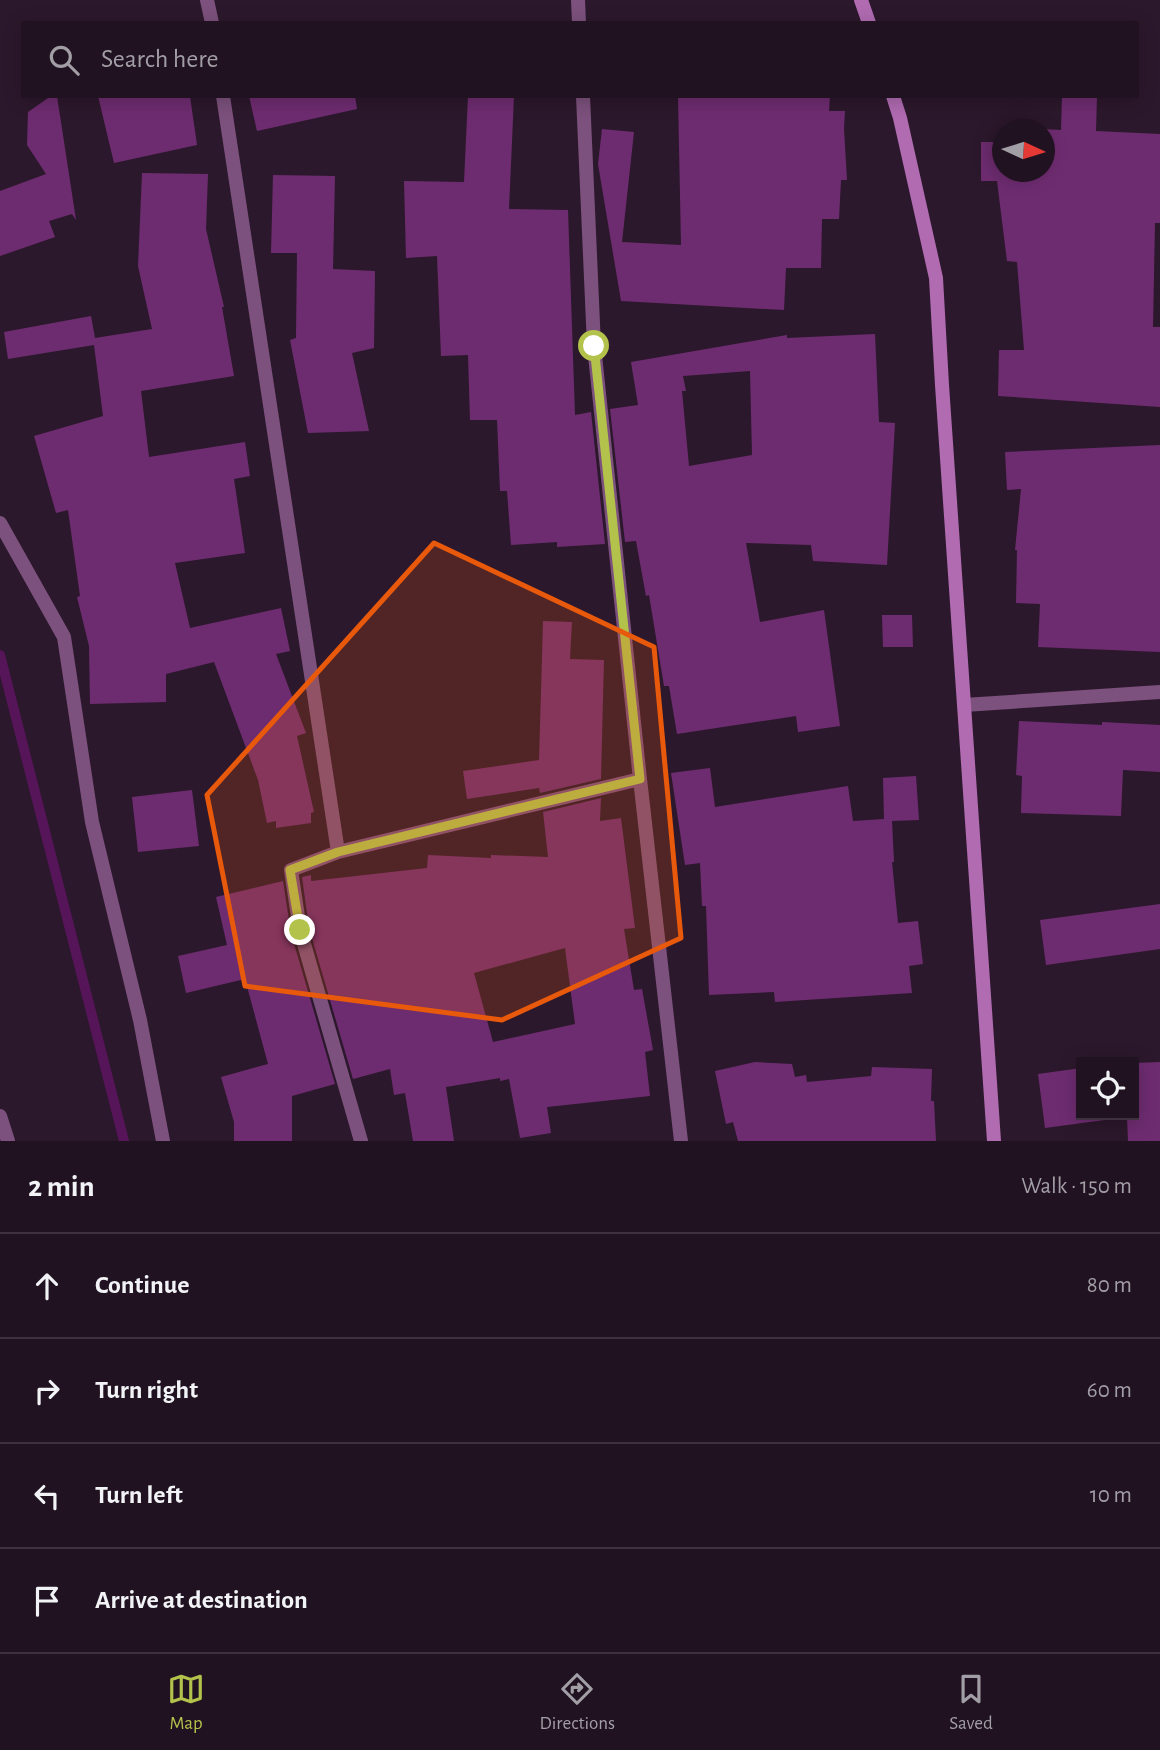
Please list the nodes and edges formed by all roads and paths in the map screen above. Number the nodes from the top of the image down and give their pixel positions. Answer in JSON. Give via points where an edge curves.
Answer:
{"nodes":[{"id":1,"x":207,"y":0,"type":"edge"},
{"id":2,"x":578,"y":0,"type":"edge"},
{"id":3,"x":861,"y":0,"type":"edge"},
{"id":4,"x":212,"y":21,"type":"edge"},
{"id":5,"x":579,"y":21,"type":"edge"},
{"id":6,"x":868,"y":21,"type":"edge"},
{"id":7,"x":223,"y":98,"type":"edge"},
{"id":8,"x":583,"y":98,"type":"edge"},
{"id":9,"x":894,"y":98,"type":"edge"},
{"id":10,"x":0,"y":523,"type":"edge"},
{"id":11,"x":1160,"y":692,"type":"edge"},
{"id":12,"x":964,"y":705,"type":"junction"},
{"id":13,"x":640,"y":779,"type":"junction"},
{"id":14,"x":338,"y":852,"type":"junction"},
{"id":15,"x":0,"y":1116,"type":"edge"},
{"id":16,"x":8,"y":1141,"type":"edge"},
{"id":17,"x":163,"y":1141,"type":"edge"},
{"id":18,"x":361,"y":1141,"type":"edge"},
{"id":19,"x":681,"y":1141,"type":"edge"},
{"id":20,"x":994,"y":1141,"type":"edge"}],
"edges":[{"from":1,"to":4,"type":"street"},
{"from":2,"to":5,"type":"street"},
{"from":3,"to":6,"type":"main road"},
{"from":7,"to":14,"type":"street"},
{"from":8,"to":13,"type":"street","via":[[594,346]]},
{"from":9,"to":12,"type":"main road","via":[[936,278]]},
{"from":10,"to":17,"type":"street","via":[[64,637],[92,822],[140,1020]]},
{"from":11,"to":12,"type":"street"},
{"from":12,"to":20,"type":"main road"},
{"from":13,"to":14,"type":"street"},
{"from":13,"to":19,"type":"street"},
{"from":14,"to":18,"type":"street","via":[[290,870],[300,930]]},
{"from":15,"to":16,"type":"street"}]}
